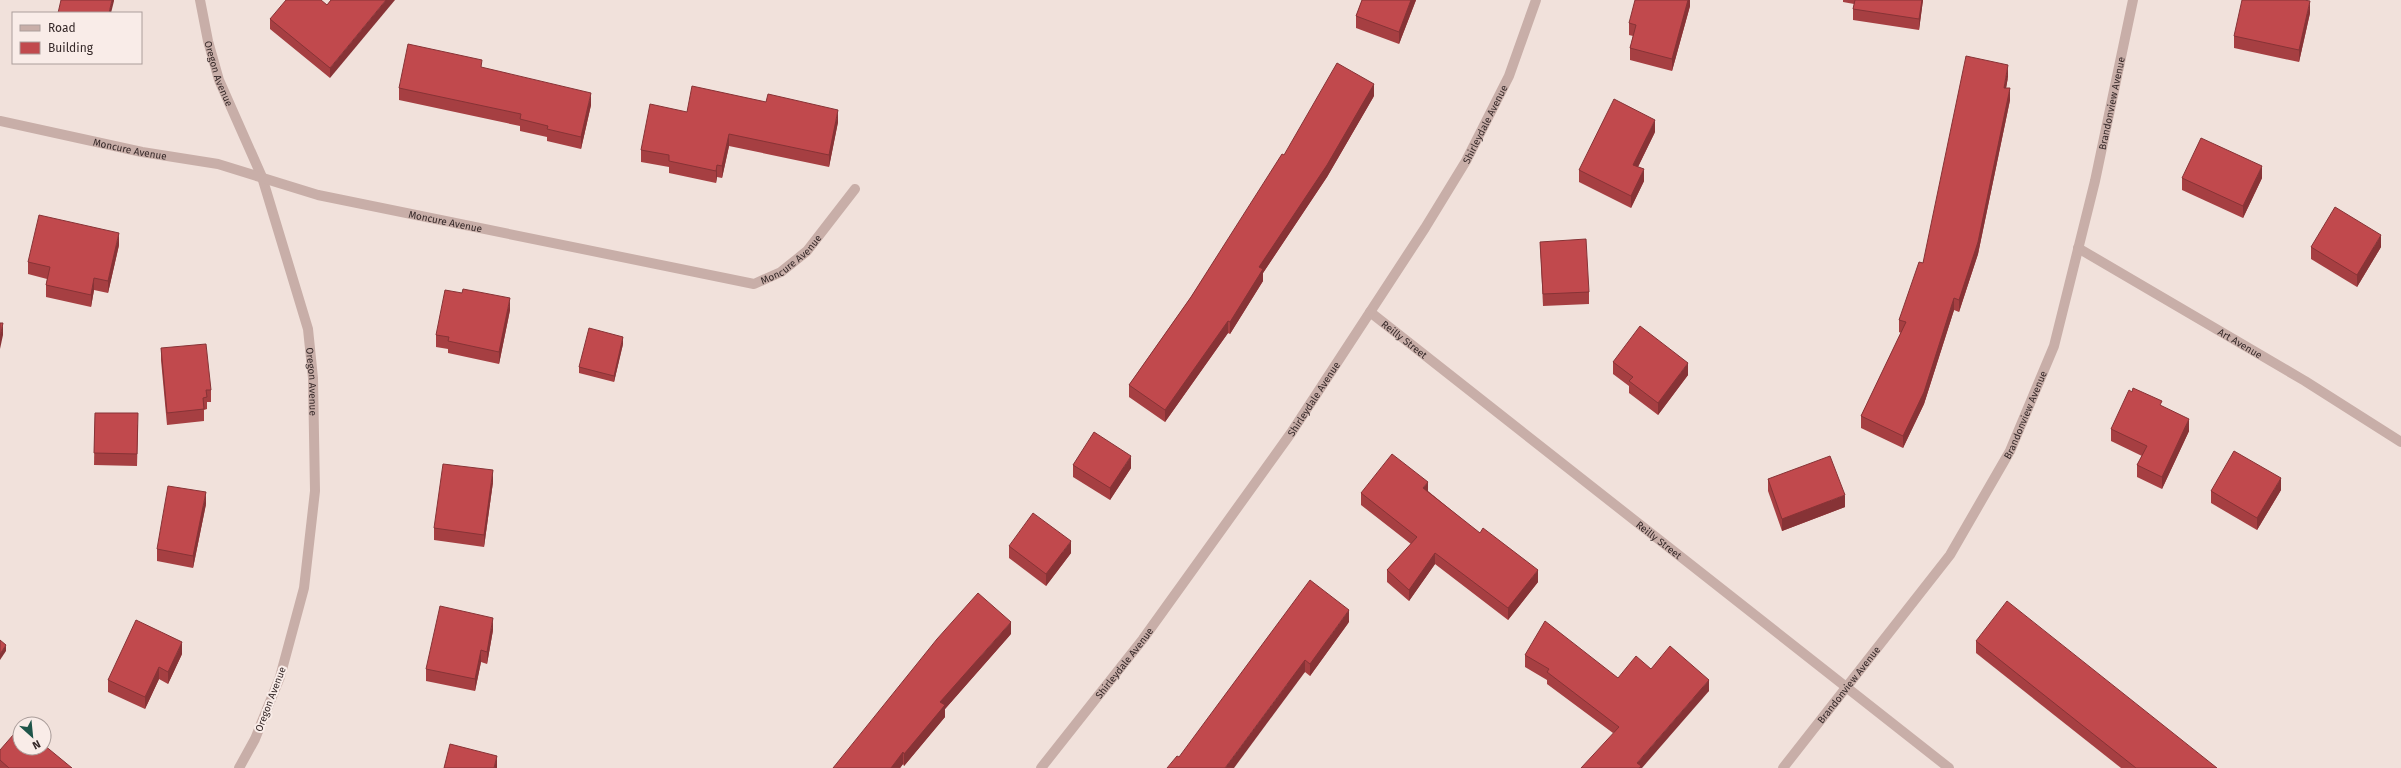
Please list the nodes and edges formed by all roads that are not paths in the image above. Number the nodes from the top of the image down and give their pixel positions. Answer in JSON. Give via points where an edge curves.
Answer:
{"nodes":[{"id":1,"x":200,"y":0,"type":"edge"},
{"id":2,"x":1536,"y":0,"type":"edge"},
{"id":3,"x":2133,"y":0,"type":"edge"},
{"id":4,"x":0,"y":122,"type":"edge"},
{"id":5,"x":262,"y":178,"type":"junction"},
{"id":6,"x":855,"y":189,"type":"dead end"},
{"id":7,"x":2078,"y":248,"type":"junction"},
{"id":8,"x":1370,"y":312,"type":"junction"},
{"id":9,"x":2401,"y":442,"type":"edge"},
{"id":10,"x":1847,"y":688,"type":"junction"},
{"id":11,"x":239,"y":768,"type":"edge"},
{"id":12,"x":1040,"y":768,"type":"edge"},
{"id":13,"x":1783,"y":768,"type":"edge"},
{"id":14,"x":1949,"y":768,"type":"edge"}],
"edges":[{"from":1,"to":5,"type":"street","name":"Oregon Avenue","via":[[219,80]]},
{"from":2,"to":8,"type":"street","name":"Shirleydale Avenue","via":[[1509,76],[1466,161]]},
{"from":3,"to":7,"type":"street","name":"Brandonview Avenue","via":[[2095,181]]},
{"from":4,"to":5,"type":"street","name":"Moncure Avenue","via":[[142,152],[218,164]]},
{"from":5,"to":6,"type":"street","name":"Moncure Avenue","via":[[318,195],[754,284],[782,272],[806,251]]},
{"from":5,"to":11,"type":"street","name":"Oregon Avenue","via":[[308,329],[316,428],[315,491],[302,596],[280,677],[255,739]]},
{"from":7,"to":9,"type":"street","name":"Art Avenue","via":[[2305,381]]},
{"from":7,"to":10,"type":"street","name":"Brandonview Avenue","via":[[2054,346],[2010,451],[1950,555]]},
{"from":8,"to":10,"type":"street","name":"Reilly Street"},
{"from":8,"to":12,"type":"street","name":"Shirleydale Avenue","via":[[1291,433],[1157,620]]},
{"from":10,"to":13,"type":"street","name":"Brandonview Avenue"},
{"from":10,"to":14,"type":"street","name":"Reilly Street"}]}
